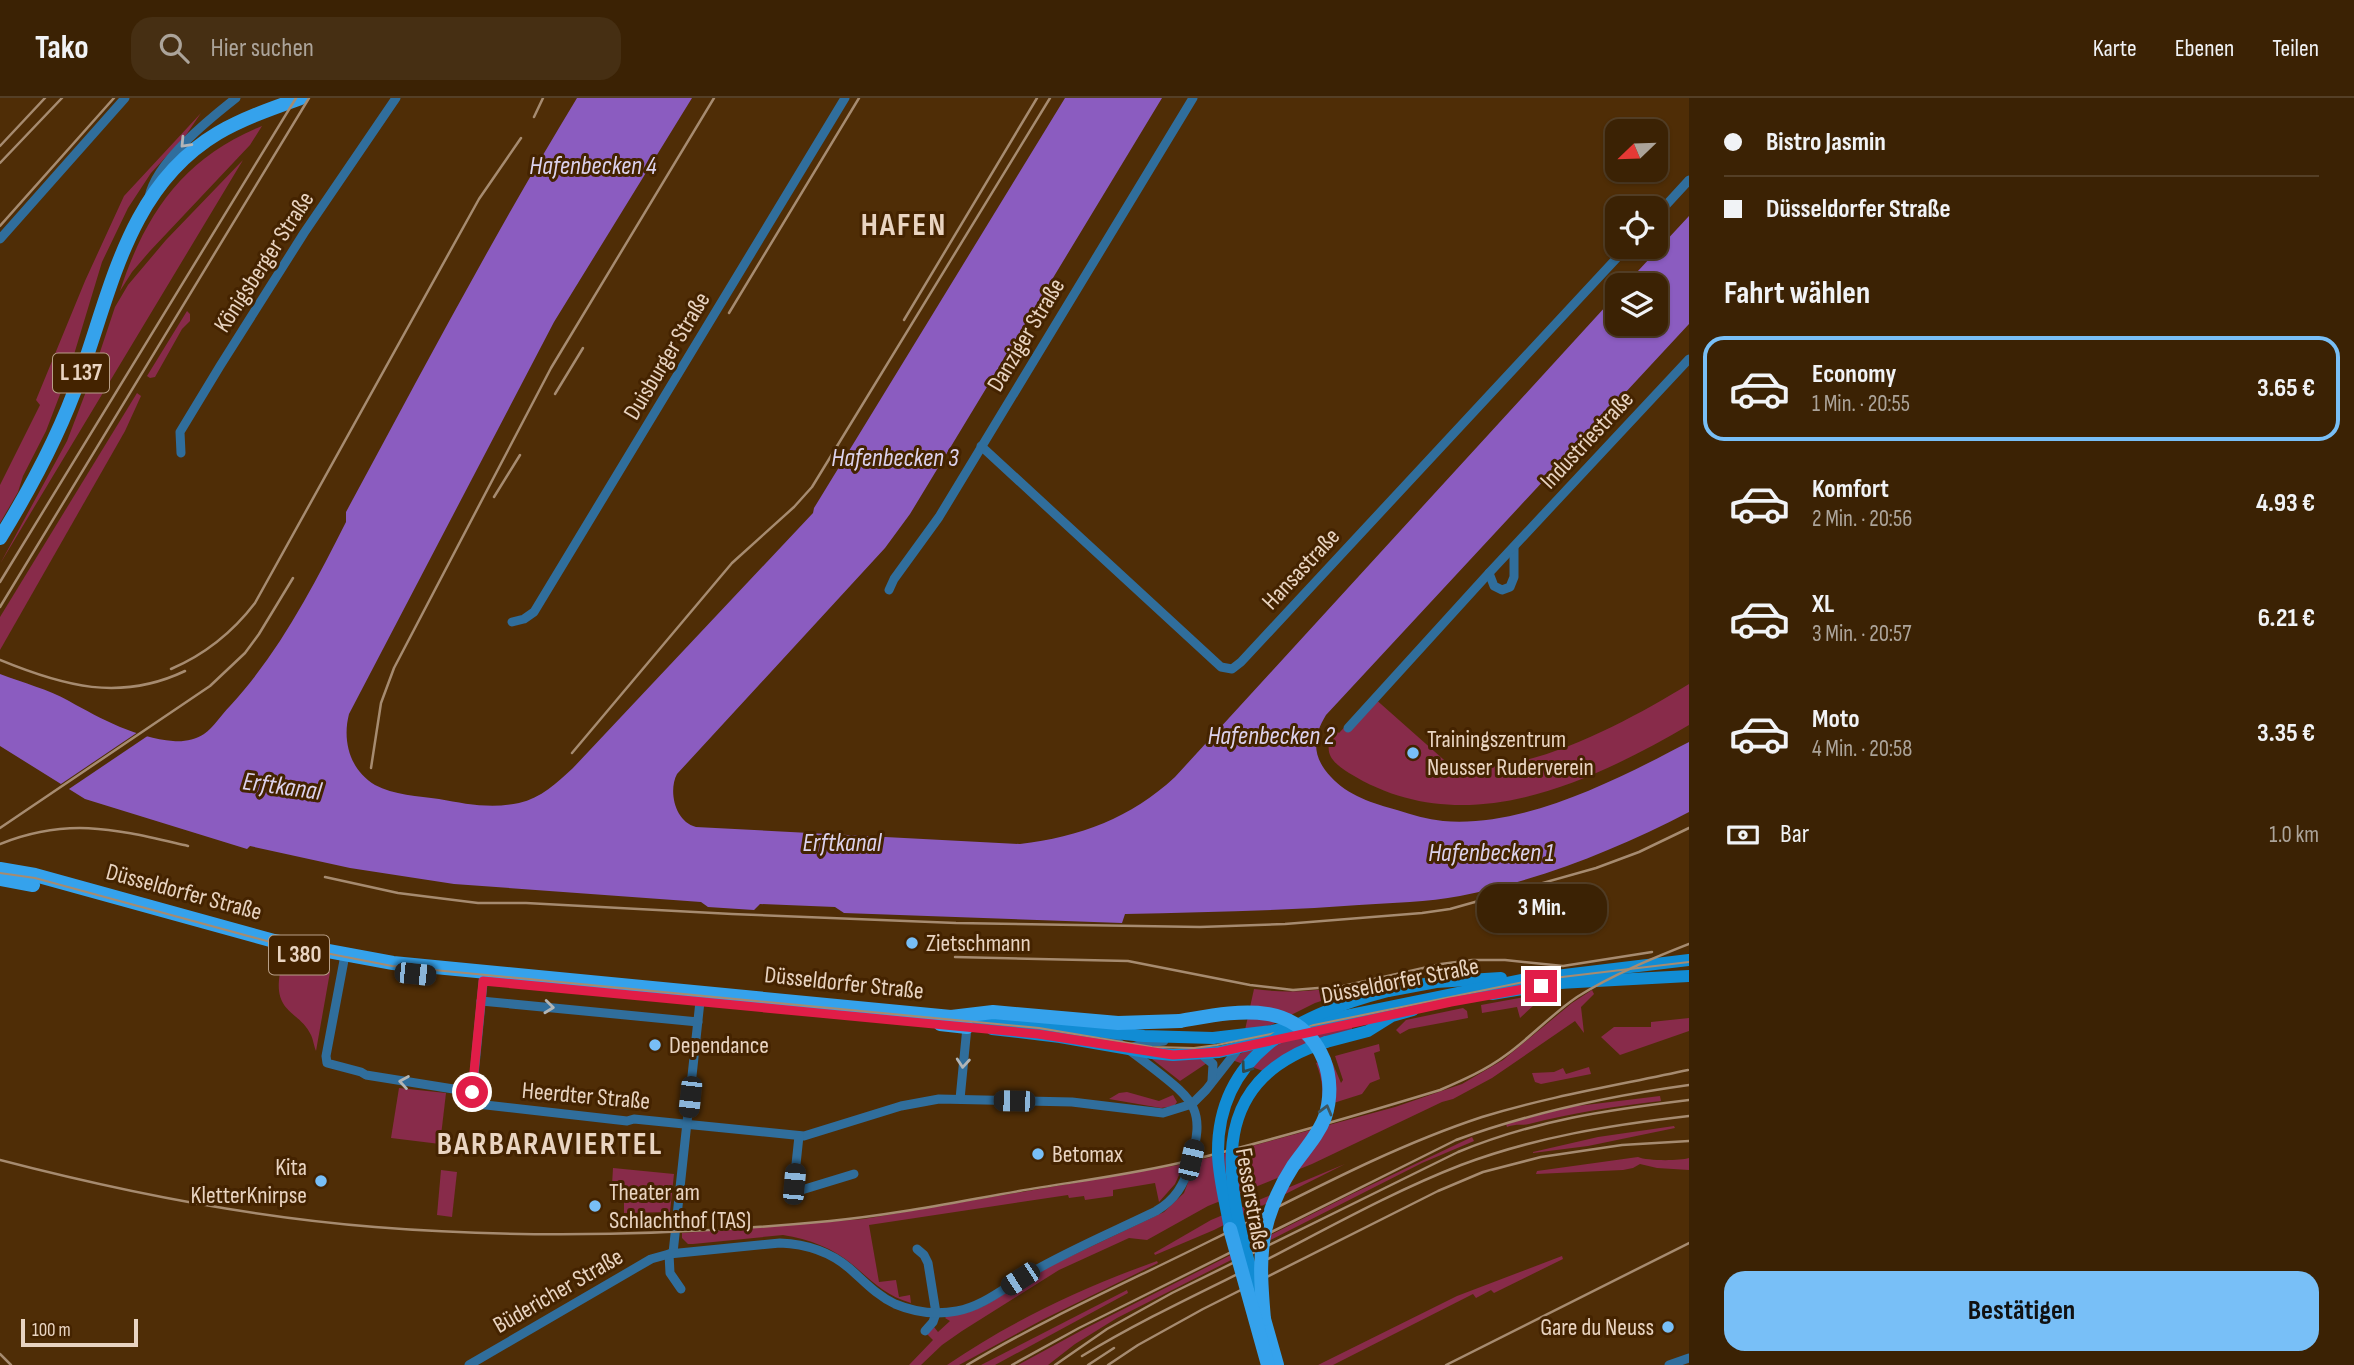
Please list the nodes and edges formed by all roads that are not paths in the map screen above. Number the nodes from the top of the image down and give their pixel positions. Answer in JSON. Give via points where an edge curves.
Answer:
{"nodes":[{"id":1,"x":125,"y":98,"type":"edge"},
{"id":2,"x":236,"y":98,"type":"edge"},
{"id":3,"x":301,"y":98,"type":"edge"},
{"id":4,"x":396,"y":98,"type":"edge"},
{"id":5,"x":845,"y":98,"type":"edge"},
{"id":6,"x":1193,"y":98,"type":"edge"},
{"id":7,"x":1689,"y":180,"type":"edge"},
{"id":8,"x":148,"y":202,"type":"junction"},
{"id":9,"x":1668,"y":203,"type":"edge"},
{"id":10,"x":0,"y":239,"type":"edge"},
{"id":11,"x":1616,"y":259,"type":"edge"},
{"id":12,"x":1689,"y":359,"type":"edge"},
{"id":13,"x":981,"y":446,"type":"junction"},
{"id":14,"x":181,"y":453,"type":"dead end"},
{"id":15,"x":0,"y":538,"type":"edge"},
{"id":16,"x":1514,"y":547,"type":"junction"},
{"id":17,"x":1489,"y":573,"type":"junction"},
{"id":18,"x":889,"y":590,"type":"dead end"},
{"id":19,"x":512,"y":622,"type":"dead end"},
{"id":20,"x":1348,"y":728,"type":"dead end"},
{"id":21,"x":0,"y":869,"type":"edge"},
{"id":22,"x":0,"y":879,"type":"edge"},
{"id":23,"x":344,"y":960,"type":"junction"},
{"id":24,"x":1689,"y":962,"type":"edge"},
{"id":25,"x":1689,"y":975,"type":"edge"},
{"id":26,"x":1546,"y":976,"type":"junction"},
{"id":27,"x":483,"y":977,"type":"junction"},
{"id":28,"x":1559,"y":983,"type":"junction"},
{"id":29,"x":701,"y":996,"type":"junction"},
{"id":30,"x":481,"y":1001,"type":"junction"},
{"id":31,"x":1413,"y":1010,"type":"junction"},
{"id":32,"x":951,"y":1017,"type":"junction"},
{"id":33,"x":698,"y":1022,"type":"junction"},
{"id":34,"x":967,"y":1027,"type":"junction"},
{"id":35,"x":1100,"y":1032,"type":"junction"},
{"id":36,"x":1191,"y":1039,"type":"junction"},
{"id":37,"x":1239,"y":1048,"type":"junction"},
{"id":38,"x":1128,"y":1049,"type":"junction"},
{"id":39,"x":1201,"y":1054,"type":"junction"},
{"id":40,"x":1212,"y":1083,"type":"junction"},
{"id":41,"x":472,"y":1092,"type":"junction"},
{"id":42,"x":960,"y":1100,"type":"junction"},
{"id":43,"x":1189,"y":1106,"type":"junction"},
{"id":44,"x":687,"y":1125,"type":"junction"},
{"id":45,"x":799,"y":1136,"type":"junction"},
{"id":46,"x":854,"y":1174,"type":"dead end"},
{"id":47,"x":1230,"y":1229,"type":"joint"},
{"id":48,"x":917,"y":1249,"type":"dead end"},
{"id":49,"x":671,"y":1253,"type":"junction"},
{"id":50,"x":681,"y":1289,"type":"dead end"},
{"id":51,"x":936,"y":1313,"type":"junction"},
{"id":52,"x":1264,"y":1319,"type":"junction"},
{"id":53,"x":925,"y":1331,"type":"dead end"},
{"id":54,"x":1689,"y":1358,"type":"edge"},
{"id":55,"x":469,"y":1365,"type":"edge"},
{"id":56,"x":1268,"y":1365,"type":"edge"},
{"id":57,"x":1278,"y":1365,"type":"edge"},
{"id":58,"x":1670,"y":1365,"type":"edge"}],
"edges":[{"from":1,"to":10,"type":"street"},
{"from":2,"to":8,"type":"street","one_way":true,"via":[[174,156],[151,184]]},
{"from":3,"to":8,"type":"main road","number":"L 137","via":[[252,116],[204,142],[176,166]]},
{"from":4,"to":14,"type":"street","name":"Königsberger Straße","via":[[295,247],[180,432]]},
{"from":5,"to":19,"type":"street","name":"Duisburger Straße","via":[[534,612]]},
{"from":6,"to":13,"type":"street","name":"Danziger Straße"},
{"from":7,"to":9,"type":"street"},
{"from":8,"to":15,"type":"main road","number":"L 137","via":[[116,268],[56,438]]},
{"from":11,"to":13,"type":"street","name":"Hansastraße","via":[[1233,668],[1221,667]]},
{"from":12,"to":16,"type":"street","name":"Industriestraße"},
{"from":13,"to":18,"type":"street","name":"Danziger Straße"},
{"from":16,"to":17,"type":"street","name":"Industriestraße"},
{"from":16,"to":17,"type":"street","via":[[1510,587],[1494,586]]},
{"from":17,"to":20,"type":"street","name":"Industriestraße"},
{"from":21,"to":23,"type":"main road","name":"Düsseldorfer Straße","number":"L 380"},
{"from":22,"to":23,"type":"main road","name":"Düsseldorfer Straße","number":"L 380","via":[[262,947]]},
{"from":23,"to":27,"type":"main road","name":"Düsseldorfer Straße","number":"L 380"},
{"from":41,"to":23,"type":"street","name":"Heerdter Straße","one_way":true,"via":[[366,1075],[327,1063]]},
{"from":24,"to":26,"type":"main road","name":"Düsseldorfer Straße","number":"L 380"},
{"from":24,"to":28,"type":"main road","name":"Düsseldorfer Straße"},
{"from":25,"to":28,"type":"main road","name":"Düsseldorfer Straße","number":"L 380"},
{"from":26,"to":36,"type":"main road","name":"Düsseldorfer Straße","number":"L 380","via":[[1272,1031]]},
{"from":26,"to":47,"type":"main road","name":"Fesserstraße","one_way":true,"bridge":true,"via":[[1436,982],[1388,991],[1330,1008],[1264,1046],[1240,1075],[1224,1109],[1219,1168]]},
{"from":27,"to":29,"type":"main road","name":"Düsseldorfer Straße","number":"L 380"},
{"from":27,"to":30,"type":"street"},
{"from":28,"to":31,"type":"main road","name":"Düsseldorfer Straße","number":"L 380"},
{"from":29,"to":32,"type":"main road","name":"Düsseldorfer Straße","number":"L 380"},
{"from":29,"to":33,"type":"street"},
{"from":29,"to":34,"type":"main road","name":"Düsseldorfer Straße","number":"L 380"},
{"from":30,"to":33,"type":"street","one_way":true},
{"from":30,"to":41,"type":"street"},
{"from":31,"to":37,"type":"main road","name":"Düsseldorfer Straße","number":"L 380"},
{"from":31,"to":52,"type":"main road","name":"Fesserstraße","bridge":true,"via":[[1368,1031],[1297,1053],[1269,1072],[1244,1106],[1233,1137],[1230,1168],[1238,1226]]},
{"from":32,"to":35,"type":"main road","name":"Düsseldorfer Straße","number":"L 380"},
{"from":52,"to":32,"type":"main road","name":"Fesserstraße","one_way":true,"bridge":true,"via":[[1261,1264],[1267,1222],[1328,1104],[1329,1079],[1311,1039],[1291,1023],[1255,1012],[1159,1023],[993,1012]]},
{"from":33,"to":44,"type":"street"},
{"from":34,"to":38,"type":"main road","name":"Düsseldorfer Straße","number":"L 380"},
{"from":34,"to":42,"type":"street","one_way":true},
{"from":35,"to":36,"type":"main road","name":"Düsseldorfer Straße","number":"L 380"},
{"from":35,"to":38,"type":"street"},
{"from":36,"to":38,"type":"street"},
{"from":37,"to":39,"type":"main road","name":"Düsseldorfer Straße","number":"L 380"},
{"from":37,"to":40,"type":"street"},
{"from":38,"to":39,"type":"main road","name":"Düsseldorfer Straße","number":"L 380"},
{"from":38,"to":43,"type":"street","via":[[1183,1092]]},
{"from":39,"to":40,"type":"street","via":[[1213,1064]]},
{"from":40,"to":43,"type":"street"},
{"from":41,"to":44,"type":"street","name":"Heerdter Straße","via":[[474,1101],[482,1106]]},
{"from":42,"to":43,"type":"street","name":"Heerdter Straße","via":[[1072,1102],[1163,1113]]},
{"from":42,"to":45,"type":"street","name":"Heerdter Straße","via":[[921,1101]]},
{"from":43,"to":51,"type":"street","via":[[1197,1122],[1191,1160],[1182,1186],[1165,1206],[1033,1271],[976,1306]]},
{"from":44,"to":45,"type":"street","name":"Heerdter Straße"},
{"from":44,"to":49,"type":"street"},
{"from":45,"to":46,"type":"street","via":[[795,1192]]},
{"from":47,"to":56,"type":"main road","name":"Fesserstraße","bridge":true},
{"from":48,"to":51,"type":"street","via":[[928,1263]]},
{"from":49,"to":50,"type":"street","via":[[670,1273]]},
{"from":49,"to":51,"type":"street","name":"Büdericher Straße","via":[[780,1243],[810,1247],[835,1258],[883,1298]]},
{"from":49,"to":55,"type":"street","name":"Büdericher Straße","via":[[646,1262]]},
{"from":51,"to":53,"type":"street"},
{"from":52,"to":57,"type":"main road","name":"Fesserstraße"},
{"from":54,"to":58,"type":"street"}]}
